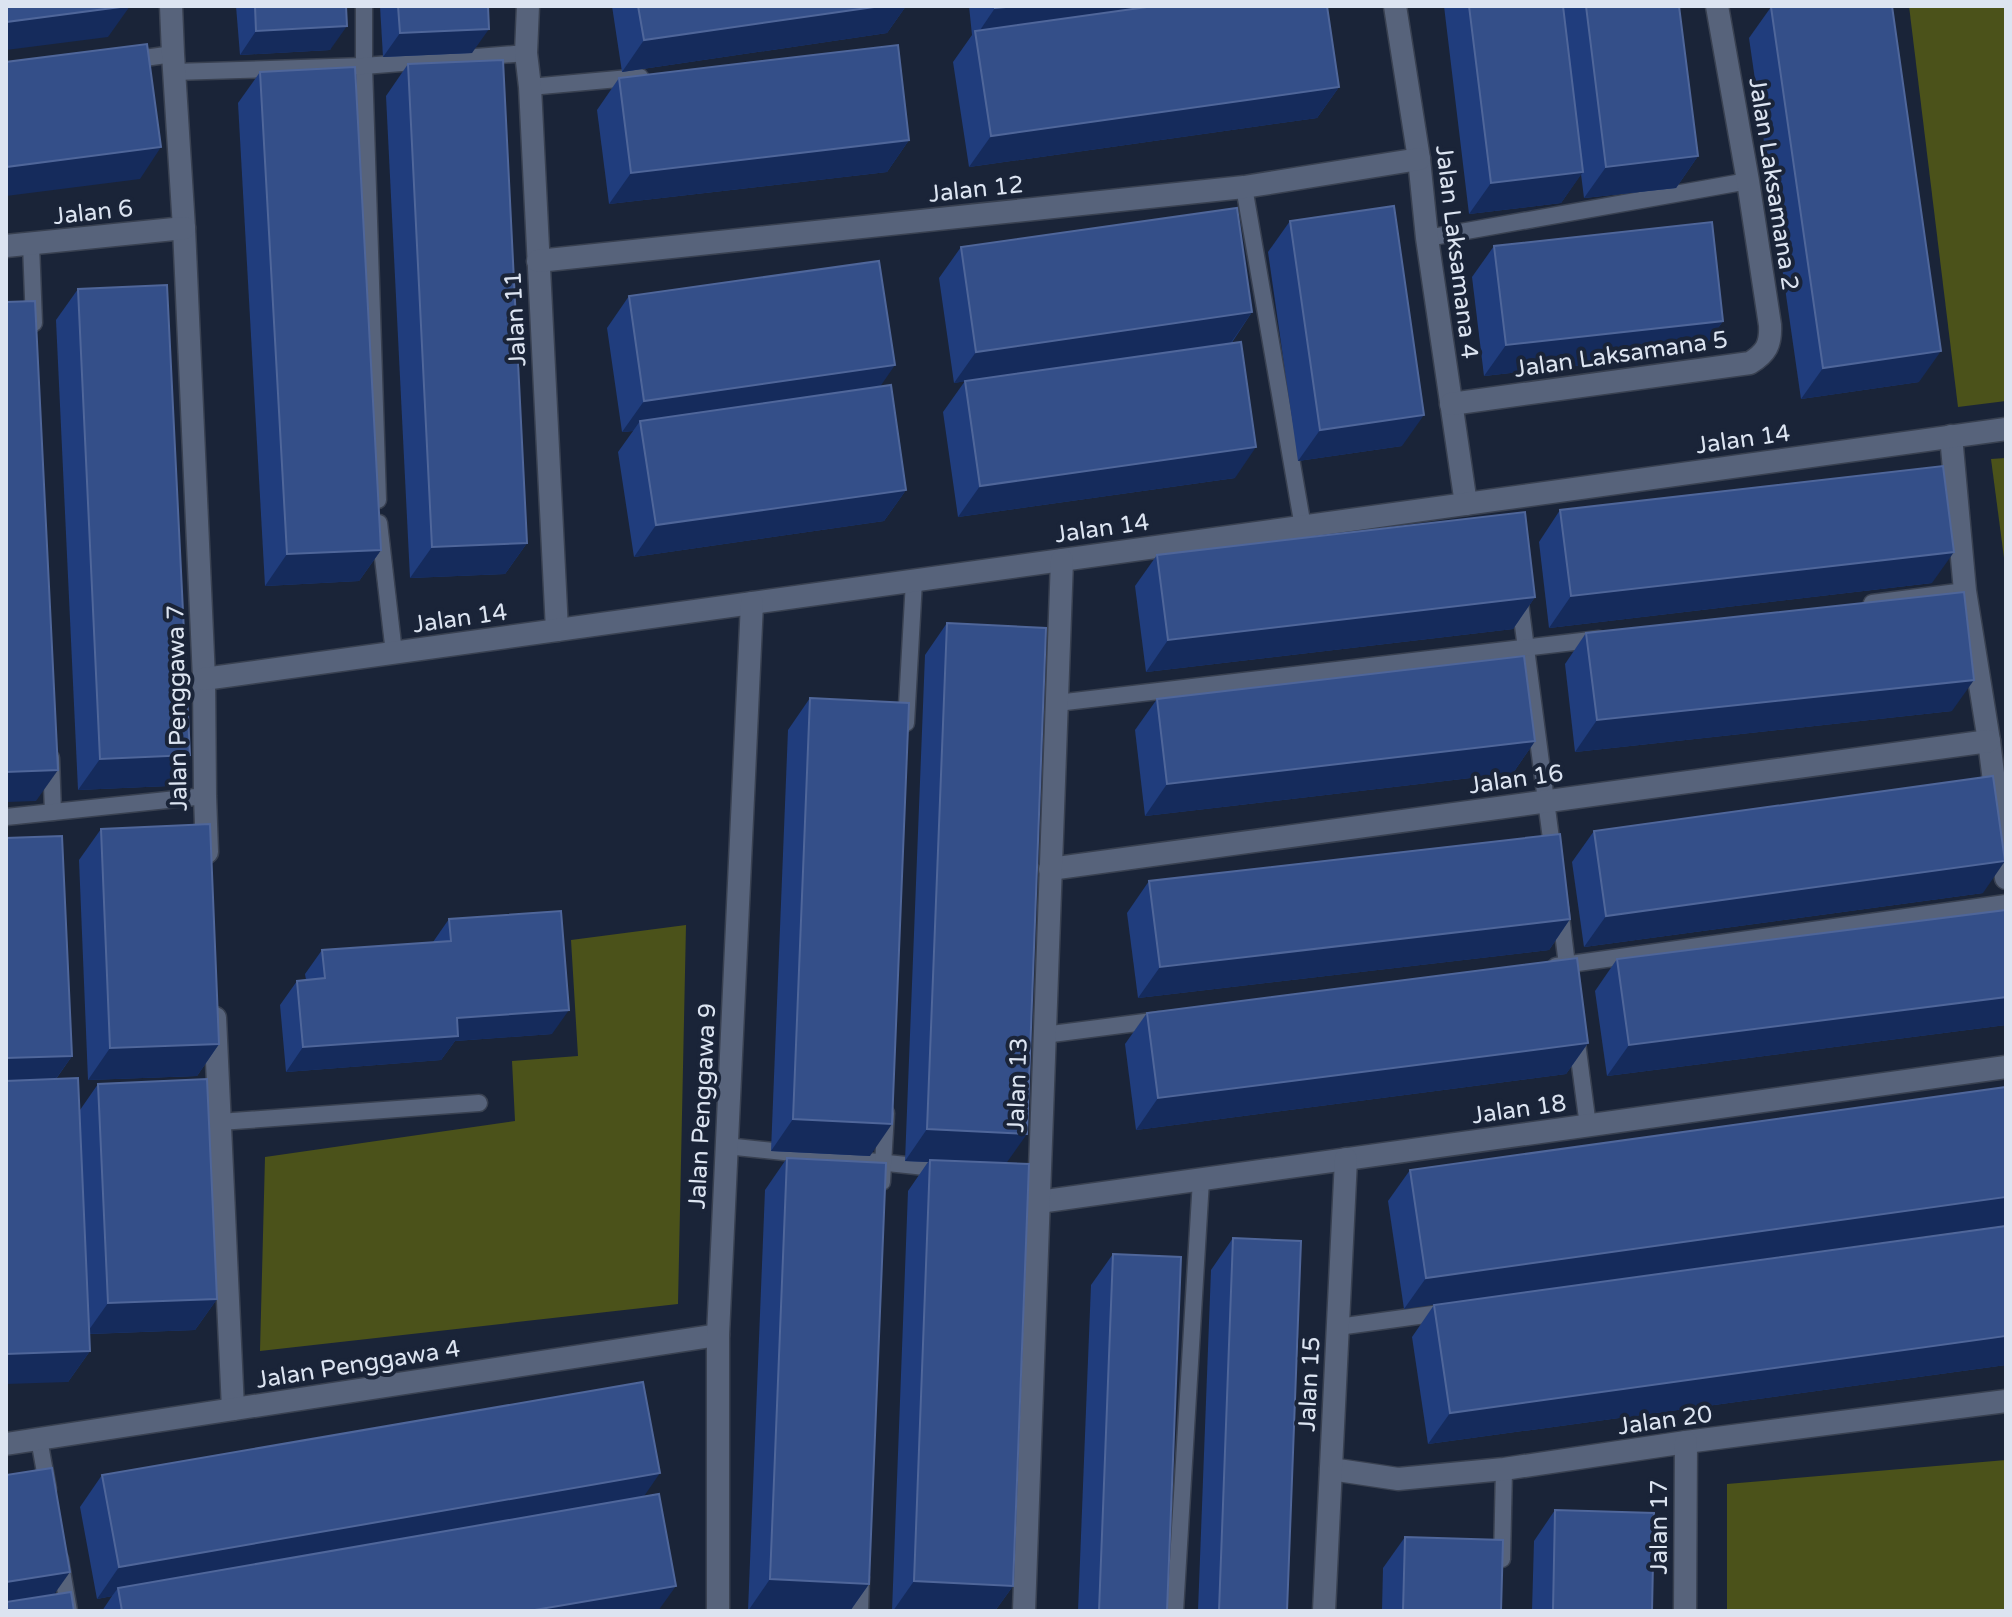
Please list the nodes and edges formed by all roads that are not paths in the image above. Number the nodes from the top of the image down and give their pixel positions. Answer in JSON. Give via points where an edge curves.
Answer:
{"nodes":[{"id":1,"x":171,"y":6,"type":"edge"},
{"id":2,"x":364,"y":6,"type":"edge"},
{"id":3,"x":528,"y":6,"type":"edge"},
{"id":4,"x":1395,"y":6,"type":"edge"},
{"id":5,"x":1717,"y":6,"type":"edge"},
{"id":6,"x":526,"y":53,"type":"junction"},
{"id":7,"x":112,"y":63,"type":"edge"},
{"id":8,"x":173,"y":63,"type":"junction"},
{"id":9,"x":364,"y":66,"type":"junction"},
{"id":10,"x":657,"y":75,"type":"edge"},
{"id":11,"x":530,"y":87,"type":"junction"},
{"id":12,"x":1419,"y":159,"type":"junction"},
{"id":13,"x":1748,"y":181,"type":"junction"},
{"id":14,"x":1244,"y":187,"type":"junction"},
{"id":15,"x":184,"y":228,"type":"junction"},
{"id":16,"x":1427,"y":238,"type":"junction"},
{"id":17,"x":31,"y":244,"type":"junction"},
{"id":18,"x":6,"y":246,"type":"edge"},
{"id":19,"x":538,"y":261,"type":"junction"},
{"id":20,"x":35,"y":339,"type":"edge"},
{"id":21,"x":1750,"y":363,"type":"joint"},
{"id":22,"x":1451,"y":404,"type":"junction"},
{"id":23,"x":2006,"y":429,"type":"edge"},
{"id":24,"x":1951,"y":436,"type":"junction"},
{"id":25,"x":1466,"y":504,"type":"junction"},
{"id":26,"x":1303,"y":527,"type":"junction"},
{"id":27,"x":1062,"y":560,"type":"junction"},
{"id":28,"x":1516,"y":573,"type":"edge"},
{"id":29,"x":914,"y":581,"type":"junction"},
{"id":30,"x":1965,"y":591,"type":"junction"},
{"id":31,"x":752,"y":603,"type":"junction"},
{"id":32,"x":1855,"y":605,"type":"edge"},
{"id":33,"x":557,"y":630,"type":"junction"},
{"id":34,"x":1620,"y":636,"type":"edge"},
{"id":35,"x":1525,"y":648,"type":"junction"},
{"id":36,"x":394,"y":653,"type":"junction"},
{"id":37,"x":204,"y":679,"type":"junction"},
{"id":38,"x":1057,"y":703,"type":"junction"},
{"id":39,"x":905,"y":738,"type":"edge"},
{"id":40,"x":1989,"y":741,"type":"junction"},
{"id":41,"x":51,"y":749,"type":"edge"},
{"id":42,"x":205,"y":796,"type":"junction"},
{"id":43,"x":1546,"y":801,"type":"junction"},
{"id":44,"x":53,"y":812,"type":"junction"},
{"id":45,"x":6,"y":817,"type":"edge"},
{"id":46,"x":1050,"y":869,"type":"junction"},
{"id":47,"x":208,"y":873,"type":"edge"},
{"id":48,"x":2006,"y":878,"type":"edge"},
{"id":49,"x":2006,"y":903,"type":"edge"},
{"id":50,"x":1567,"y":964,"type":"junction"},
{"id":51,"x":1535,"y":969,"type":"edge"},
{"id":52,"x":1571,"y":994,"type":"edge"},
{"id":53,"x":214,"y":998,"type":"edge"},
{"id":54,"x":1171,"y":1018,"type":"edge"},
{"id":55,"x":1574,"y":1023,"type":"edge"},
{"id":56,"x":1044,"y":1035,"type":"junction"},
{"id":57,"x":2006,"y":1067,"type":"edge"},
{"id":58,"x":886,"y":1100,"type":"edge"},
{"id":59,"x":479,"y":1103,"type":"dead end"},
{"id":60,"x":220,"y":1122,"type":"junction"},
{"id":61,"x":1588,"y":1126,"type":"junction"},
{"id":62,"x":726,"y":1146,"type":"junction"},
{"id":63,"x":1346,"y":1159,"type":"junction"},
{"id":64,"x":883,"y":1163,"type":"junction"},
{"id":65,"x":961,"y":1171,"type":"edge"},
{"id":66,"x":1201,"y":1180,"type":"junction"},
{"id":67,"x":882,"y":1194,"type":"edge"},
{"id":68,"x":1039,"y":1202,"type":"junction"},
{"id":69,"x":1462,"y":1310,"type":"edge"},
{"id":70,"x":1338,"y":1327,"type":"junction"},
{"id":71,"x":718,"y":1335,"type":"junction"},
{"id":72,"x":2006,"y":1401,"type":"edge"},
{"id":73,"x":233,"y":1409,"type":"junction"},
{"id":74,"x":39,"y":1439,"type":"junction"},
{"id":75,"x":1686,"y":1442,"type":"junction"},
{"id":76,"x":6,"y":1444,"type":"edge"},
{"id":77,"x":1331,"y":1469,"type":"junction"},
{"id":78,"x":1504,"y":1469,"type":"junction"},
{"id":79,"x":50,"y":1501,"type":"edge"},
{"id":80,"x":58,"y":1548,"type":"edge"},
{"id":81,"x":862,"y":1565,"type":"edge"},
{"id":82,"x":1502,"y":1579,"type":"edge"},
{"id":83,"x":69,"y":1611,"type":"edge"},
{"id":84,"x":718,"y":1611,"type":"edge"},
{"id":85,"x":860,"y":1611,"type":"edge"},
{"id":86,"x":1024,"y":1611,"type":"edge"},
{"id":87,"x":1175,"y":1611,"type":"edge"},
{"id":88,"x":1324,"y":1611,"type":"edge"},
{"id":89,"x":1685,"y":1611,"type":"edge"}],
"edges":[{"from":1,"to":8,"type":"street","name":"Jalan Penggawa 7"},
{"from":2,"to":9,"type":"lane"},
{"from":3,"to":6,"type":"street","name":"Jalan 11"},
{"from":4,"to":12,"type":"street","name":"Jalan Laksamana 4"},
{"from":5,"to":13,"type":"street","name":"Jalan Laksamana 2"},
{"from":6,"to":9,"type":"lane"},
{"from":6,"to":11,"type":"street","name":"Jalan 11"},
{"from":7,"to":8,"type":"lane"},
{"from":8,"to":9,"type":"lane"},
{"from":8,"to":15,"type":"street","name":"Jalan Penggawa 7"},
{"from":9,"to":36,"type":"lane","via":[[379,528]]},
{"from":10,"to":11,"type":"lane"},
{"from":11,"to":19,"type":"street","name":"Jalan 11"},
{"from":12,"to":14,"type":"street","name":"Jalan 12"},
{"from":12,"to":16,"type":"street","name":"Jalan Laksamana 4"},
{"from":13,"to":16,"type":"lane"},
{"from":13,"to":21,"type":"street","name":"Jalan Laksamana 2","via":[[1771,336],[1762,356]]},
{"from":14,"to":19,"type":"street","name":"Jalan 12"},
{"from":14,"to":26,"type":"lane"},
{"from":15,"to":17,"type":"street","name":"Jalan 6"},
{"from":15,"to":37,"type":"street","name":"Jalan Penggawa 7"},
{"from":16,"to":22,"type":"street","name":"Jalan Laksamana 4"},
{"from":17,"to":18,"type":"street","name":"Jalan 6"},
{"from":17,"to":20,"type":"lane"},
{"from":19,"to":33,"type":"street","name":"Jalan 11"},
{"from":21,"to":22,"type":"street","name":"Jalan Laksamana 5"},
{"from":22,"to":25,"type":"street","name":"Jalan Laksamana 4"},
{"from":23,"to":24,"type":"street","name":"Jalan 14"},
{"from":24,"to":25,"type":"street","name":"Jalan 14","via":[[1508,506]]},
{"from":24,"to":30,"type":"street"},
{"from":25,"to":26,"type":"street","name":"Jalan 14"},
{"from":26,"to":27,"type":"street","name":"Jalan 14"},
{"from":27,"to":29,"type":"street","name":"Jalan 14"},
{"from":27,"to":38,"type":"street","name":"Jalan 13"},
{"from":28,"to":35,"type":"lane"},
{"from":29,"to":31,"type":"street","name":"Jalan 14"},
{"from":29,"to":39,"type":"lane"},
{"from":30,"to":32,"type":"lane"},
{"from":30,"to":40,"type":"street"},
{"from":31,"to":33,"type":"street","name":"Jalan 14"},
{"from":31,"to":62,"type":"street","name":"Jalan Penggawa 9"},
{"from":33,"to":36,"type":"street","name":"Jalan 14"},
{"from":34,"to":35,"type":"lane"},
{"from":35,"to":38,"type":"lane"},
{"from":35,"to":43,"type":"lane"},
{"from":36,"to":37,"type":"street","name":"Jalan 14"},
{"from":37,"to":42,"type":"street","name":"Jalan Penggawa 7"},
{"from":38,"to":46,"type":"street","name":"Jalan 13"},
{"from":40,"to":43,"type":"street","name":"Jalan 16"},
{"from":40,"to":48,"type":"street"},
{"from":41,"to":44,"type":"lane"},
{"from":42,"to":44,"type":"lane"},
{"from":42,"to":47,"type":"street","name":"Jalan Penggawa 7"},
{"from":43,"to":46,"type":"street","name":"Jalan 16"},
{"from":43,"to":50,"type":"lane"},
{"from":44,"to":45,"type":"lane"},
{"from":46,"to":56,"type":"street","name":"Jalan 13"},
{"from":49,"to":50,"type":"lane"},
{"from":50,"to":51,"type":"lane"},
{"from":50,"to":52,"type":"lane"},
{"from":53,"to":60,"type":"street"},
{"from":54,"to":56,"type":"lane"},
{"from":55,"to":61,"type":"lane"},
{"from":56,"to":68,"type":"street","name":"Jalan 13","via":[[1032,1178]]},
{"from":57,"to":61,"type":"street","name":"Jalan 18"},
{"from":58,"to":64,"type":"lane"},
{"from":59,"to":60,"type":"lane"},
{"from":60,"to":73,"type":"street"},
{"from":61,"to":63,"type":"street","name":"Jalan 18"},
{"from":62,"to":64,"type":"lane"},
{"from":62,"to":71,"type":"street","name":"Jalan Penggawa 9"},
{"from":63,"to":66,"type":"street","name":"Jalan 18"},
{"from":63,"to":70,"type":"street","name":"Jalan 15"},
{"from":64,"to":65,"type":"lane"},
{"from":64,"to":67,"type":"lane"},
{"from":66,"to":68,"type":"street","name":"Jalan 18"},
{"from":66,"to":87,"type":"lane"},
{"from":68,"to":86,"type":"street","name":"Jalan 13"},
{"from":69,"to":70,"type":"lane"},
{"from":70,"to":77,"type":"street","name":"Jalan 15"},
{"from":71,"to":73,"type":"street","name":"Jalan Penggawa 4"},
{"from":71,"to":84,"type":"street","name":"Jalan Penggawa 9"},
{"from":72,"to":75,"type":"street","name":"Jalan 20"},
{"from":73,"to":74,"type":"street","name":"Jalan Penggawa 4"},
{"from":74,"to":76,"type":"street","name":"Jalan Penggawa 4"},
{"from":74,"to":79,"type":"lane"},
{"from":75,"to":78,"type":"street","name":"Jalan 20"},
{"from":75,"to":89,"type":"street","name":"Jalan 17"},
{"from":77,"to":78,"type":"street","name":"Jalan 20","via":[[1398,1479]]},
{"from":77,"to":88,"type":"street","name":"Jalan 15"},
{"from":78,"to":82,"type":"lane"},
{"from":80,"to":83,"type":"lane"},
{"from":81,"to":85,"type":"lane"}]}
